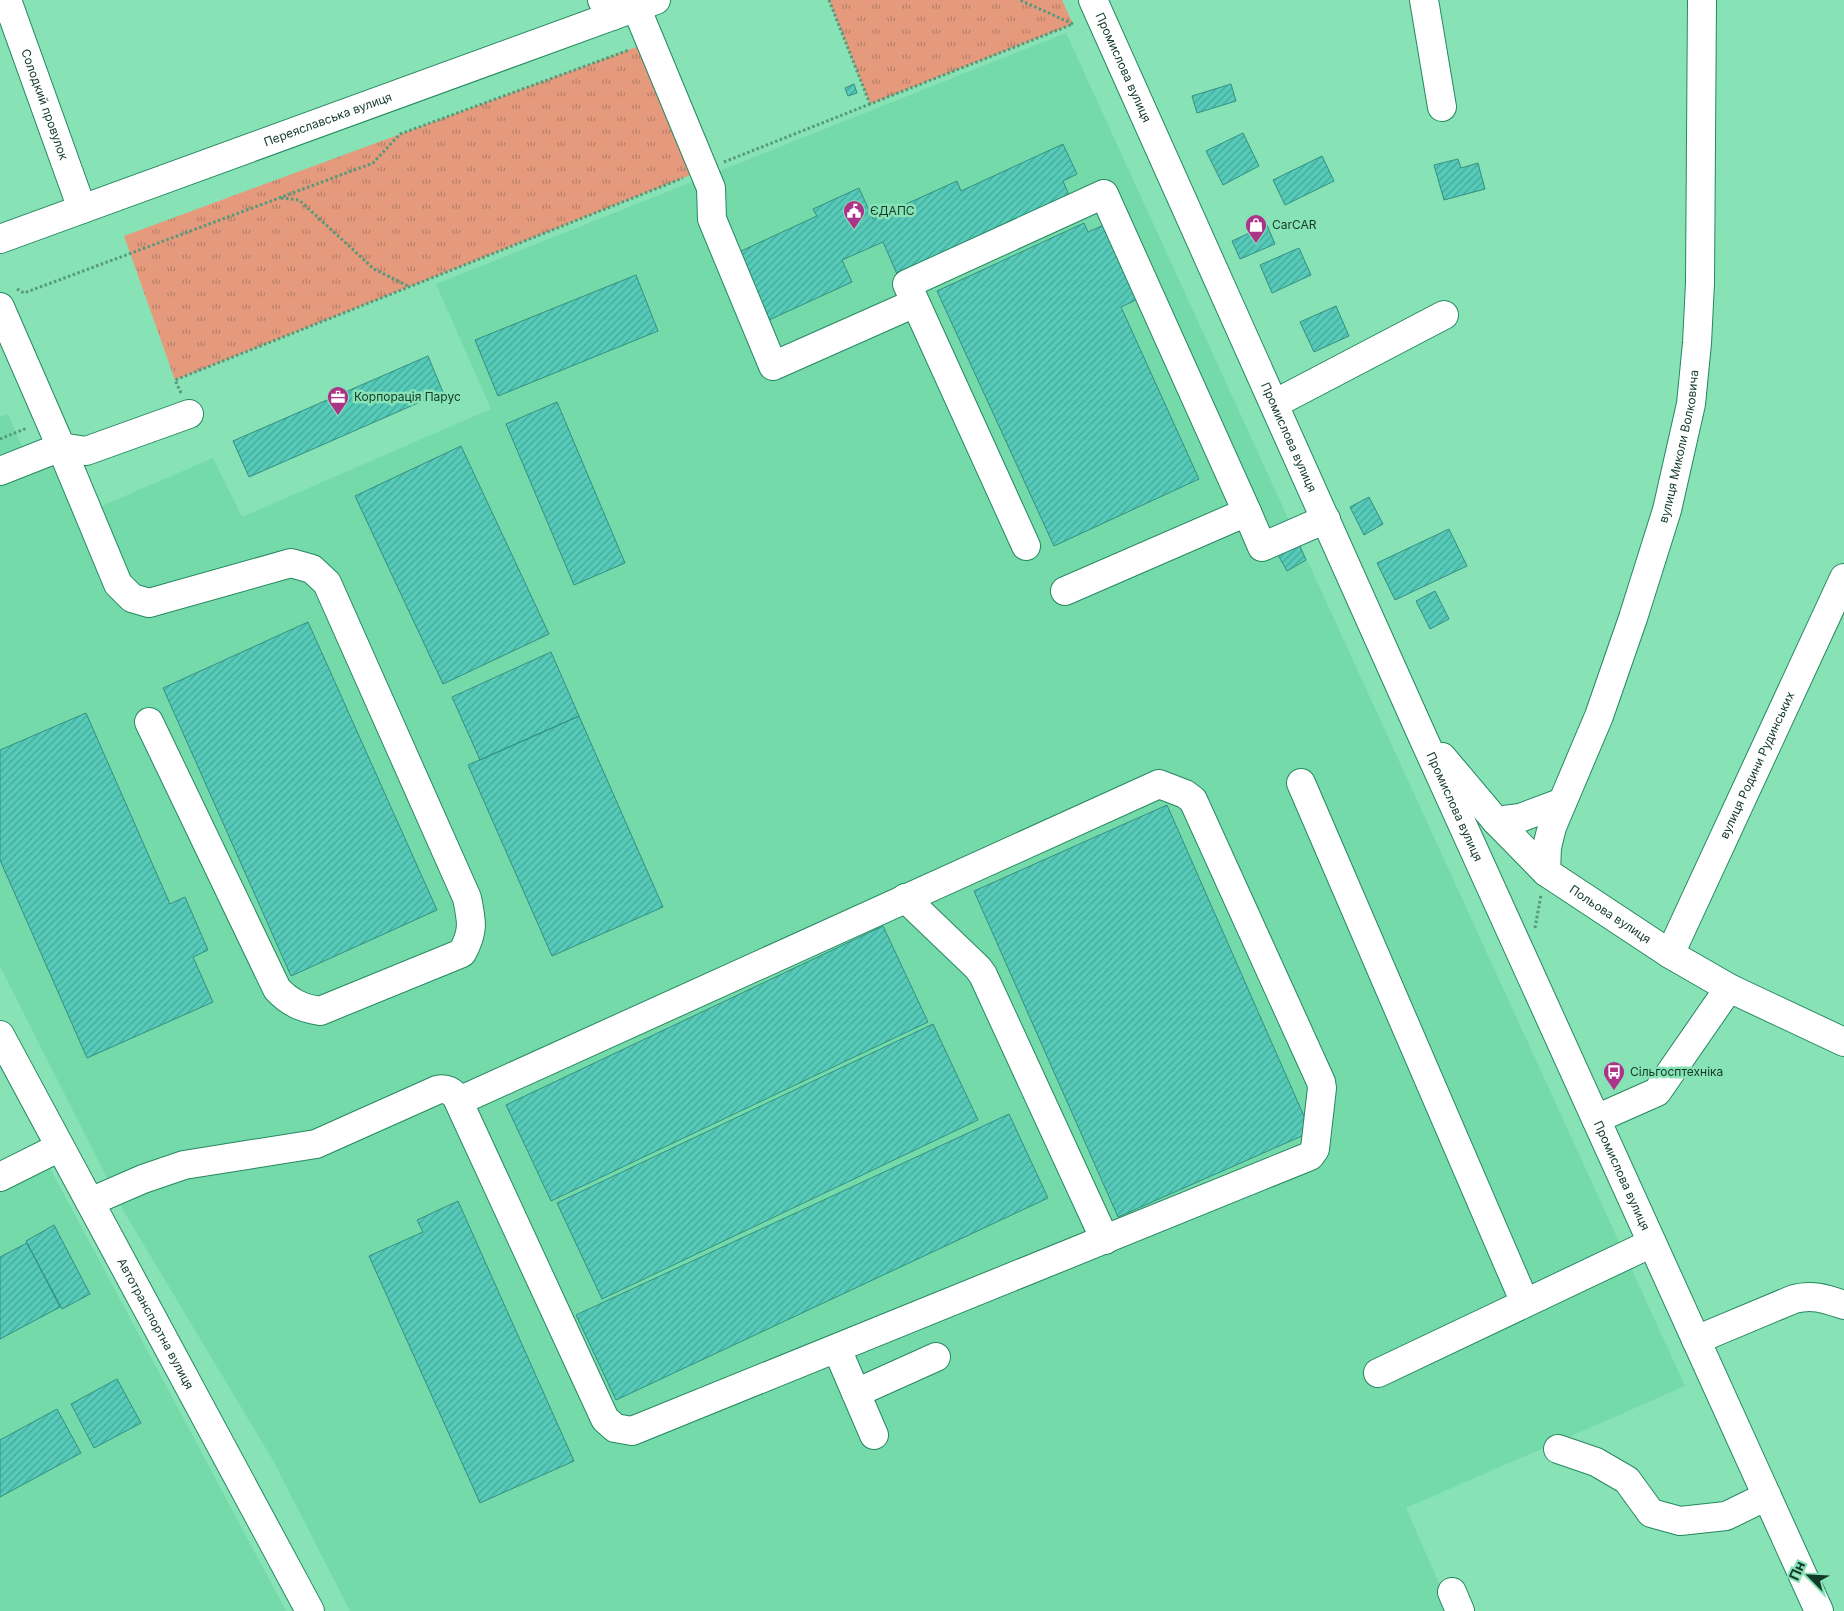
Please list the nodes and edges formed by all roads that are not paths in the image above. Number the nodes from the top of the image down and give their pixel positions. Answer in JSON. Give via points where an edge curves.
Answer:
{"nodes":[{"id":1,"x":8,"y":0,"type":"edge"},
{"id":2,"x":1093,"y":0,"type":"edge"},
{"id":3,"x":1424,"y":0,"type":"edge"},
{"id":4,"x":1702,"y":0,"type":"edge"},
{"id":5,"x":627,"y":6,"type":"edge"},
{"id":6,"x":1442,"y":107,"type":"dead end"},
{"id":7,"x":82,"y":209,"type":"junction"},
{"id":8,"x":0,"y":238,"type":"edge"},
{"id":9,"x":8,"y":298,"type":"edge"},
{"id":10,"x":915,"y":303,"type":"junction"},
{"id":11,"x":1444,"y":315,"type":"dead end"},
{"id":12,"x":1274,"y":404,"type":"junction"},
{"id":13,"x":189,"y":414,"type":"road end"},
{"id":14,"x":61,"y":447,"type":"junction"},
{"id":15,"x":0,"y":471,"type":"edge"},
{"id":16,"x":1247,"y":512,"type":"junction"},
{"id":17,"x":1326,"y":519,"type":"junction"},
{"id":18,"x":1026,"y":546,"type":"dead end"},
{"id":19,"x":1842,"y":587,"type":"edge"},
{"id":20,"x":1066,"y":591,"type":"dead end"},
{"id":21,"x":149,"y":722,"type":"dead end"},
{"id":22,"x":1420,"y":731,"type":"junction"},
{"id":23,"x":1301,"y":783,"type":"dead end"},
{"id":24,"x":1560,"y":803,"type":"junction"},
{"id":25,"x":1496,"y":821,"type":"junction"},
{"id":26,"x":1546,"y":872,"type":"junction"},
{"id":27,"x":905,"y":898,"type":"junction"},
{"id":28,"x":1670,"y":954,"type":"junction"},
{"id":29,"x":1729,"y":988,"type":"junction"},
{"id":30,"x":0,"y":1035,"type":"edge"},
{"id":31,"x":1844,"y":1042,"type":"edge"},
{"id":32,"x":458,"y":1101,"type":"junction"},
{"id":33,"x":1596,"y":1119,"type":"junction"},
{"id":34,"x":60,"y":1147,"type":"junction"},
{"id":35,"x":0,"y":1177,"type":"edge"},
{"id":36,"x":90,"y":1202,"type":"junction"},
{"id":37,"x":1104,"y":1240,"type":"junction"},
{"id":38,"x":1652,"y":1243,"type":"junction"},
{"id":39,"x":1526,"y":1303,"type":"junction"},
{"id":40,"x":1844,"y":1305,"type":"edge"},
{"id":41,"x":1696,"y":1340,"type":"junction"},
{"id":42,"x":837,"y":1349,"type":"junction"},
{"id":43,"x":936,"y":1357,"type":"dead end"},
{"id":44,"x":1378,"y":1373,"type":"dead end"},
{"id":45,"x":856,"y":1393,"type":"junction"},
{"id":46,"x":874,"y":1435,"type":"dead end"},
{"id":47,"x":1558,"y":1449,"type":"dead end"},
{"id":48,"x":1767,"y":1496,"type":"junction"},
{"id":49,"x":310,"y":1611,"type":"edge"},
{"id":50,"x":1819,"y":1611,"type":"edge"}],
"edges":[{"from":1,"to":7,"type":"street","name":"Солодкий провулок"},
{"from":2,"to":12,"type":"street","name":"Промислова вулиця"},
{"from":3,"to":6,"type":"street"},
{"from":4,"to":24,"type":"street","name":"вулиця Миколи Волковича","via":[[1700,283],[1691,404],[1668,510],[1633,618],[1599,716]]},
{"from":5,"to":7,"type":"street","name":"Переяславська вулиця"},
{"from":5,"to":10,"type":"street","via":[[650,42],[711,188],[712,219],[773,366]]},
{"from":7,"to":8,"type":"street","name":"Переяславська вулиця"},
{"from":9,"to":14,"type":"street"},
{"from":10,"to":16,"type":"street","via":[[907,284],[1104,194]]},
{"from":10,"to":18,"type":"street"},
{"from":11,"to":12,"type":"street"},
{"from":12,"to":17,"type":"street","name":"Промислова вулиця"},
{"from":13,"to":14,"type":"street","via":[[86,451]]},
{"from":14,"to":15,"type":"street"},
{"from":14,"to":21,"type":"street","via":[[118,584],[132,598],[149,603],[290,563],[312,569],[327,583],[467,898],[470,938],[462,953],[320,1011],[302,1008],[287,1000],[277,989]]},
{"from":16,"to":17,"type":"street","via":[[1262,547]]},
{"from":16,"to":20,"type":"street"},
{"from":17,"to":22,"type":"street","name":"Промислова вулиця"},
{"from":19,"to":28,"type":"street","name":"вулиця Родини Рудинських"},
{"from":22,"to":25,"type":"street","name":"Польова вулиця"},
{"from":22,"to":33,"type":"street","name":"Промислова вулиця"},
{"from":23,"to":39,"type":"street"},
{"from":24,"to":25,"type":"street","via":[[1520,818]]},
{"from":24,"to":26,"type":"street","name":"вулиця Миколи Волковича","via":[[1547,847]]},
{"from":25,"to":26,"type":"street","name":"Польова вулиця"},
{"from":26,"to":28,"type":"street","name":"Польова вулиця"},
{"from":27,"to":32,"type":"street"},
{"from":27,"to":37,"type":"street","via":[[984,975]]},
{"from":27,"to":37,"type":"street","via":[[1155,785],[1163,785],[1193,800],[1321,1082],[1315,1149],[1310,1156]]},
{"from":28,"to":29,"type":"street","name":"Польова вулиця"},
{"from":29,"to":31,"type":"street","name":"Польова вулиця"},
{"from":29,"to":33,"type":"street","via":[[1657,1092]]},
{"from":30,"to":34,"type":"street","name":"Автотранспортна вулиця"},
{"from":32,"to":36,"type":"street","via":[[452,1092],[437,1090],[316,1144],[184,1166],[143,1179]]},
{"from":32,"to":42,"type":"street","via":[[605,1419],[615,1428],[632,1431]]},
{"from":33,"to":38,"type":"street","name":"Промислова вулиця"},
{"from":34,"to":35,"type":"street"},
{"from":34,"to":36,"type":"street","name":"Автотранспортна вулиця"},
{"from":36,"to":49,"type":"street","name":"Автотранспортна вулиця"},
{"from":37,"to":42,"type":"street"},
{"from":38,"to":39,"type":"street"},
{"from":38,"to":41,"type":"street","name":"Промислова вулиця"},
{"from":39,"to":44,"type":"street"},
{"from":40,"to":41,"type":"street","via":[[1806,1296]]},
{"from":41,"to":48,"type":"street","name":"Промислова вулиця"},
{"from":42,"to":45,"type":"street"},
{"from":43,"to":45,"type":"street"},
{"from":45,"to":46,"type":"street"},
{"from":47,"to":48,"type":"street","via":[[1596,1462],[1627,1480],[1651,1513],[1680,1521],[1726,1516]]},
{"from":48,"to":50,"type":"street","name":"Промислова вулиця"}]}
